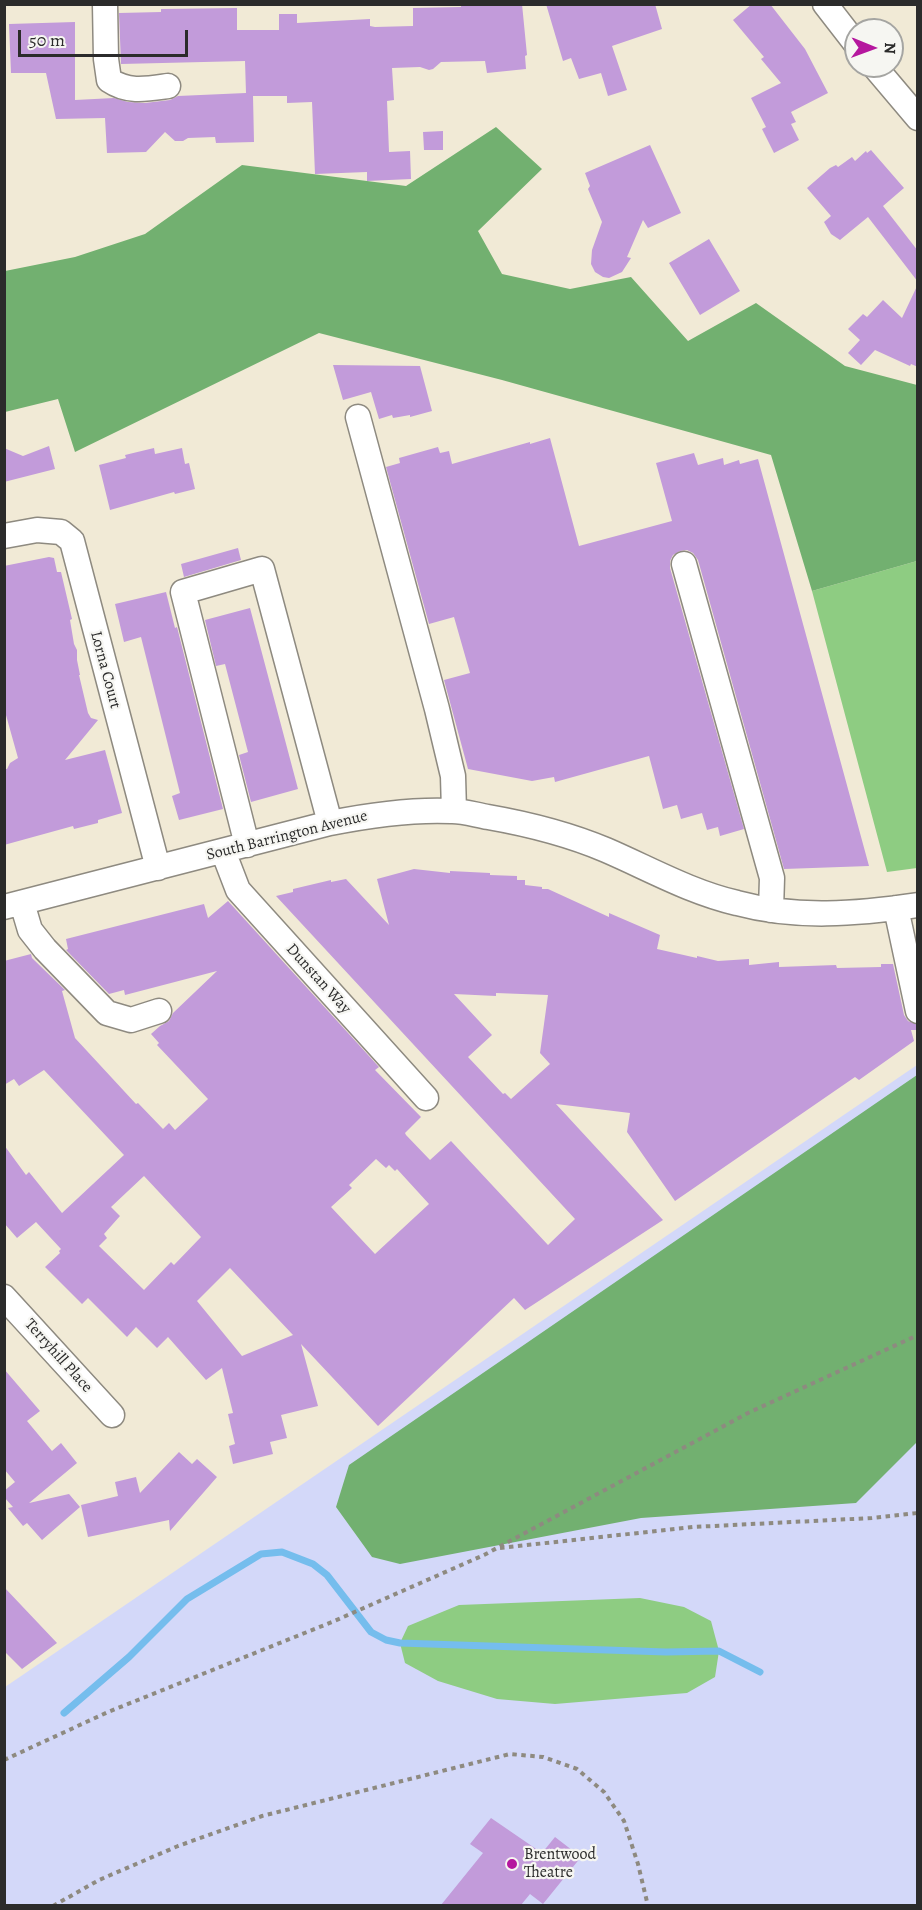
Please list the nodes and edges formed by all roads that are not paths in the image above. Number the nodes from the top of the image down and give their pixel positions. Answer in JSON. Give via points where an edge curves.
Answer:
{"nodes":[{"id":1,"x":105,"y":4,"type":"edge"},
{"id":2,"x":825,"y":4,"type":"edge"},
{"id":3,"x":844,"y":29,"type":"edge"},
{"id":4,"x":884,"y":78,"type":"edge"},
{"id":5,"x":168,"y":86,"type":"dead end"},
{"id":6,"x":918,"y":118,"type":"edge"},
{"id":7,"x":358,"y":417,"type":"dead end"},
{"id":8,"x":4,"y":536,"type":"edge"},
{"id":9,"x":684,"y":564,"type":"dead end"},
{"id":10,"x":454,"y":810,"type":"junction"},
{"id":11,"x":330,"y":823,"type":"junction"},
{"id":12,"x":247,"y":845,"type":"junction"},
{"id":13,"x":224,"y":851,"type":"junction"},
{"id":14,"x":158,"y":868,"type":"junction"},
{"id":15,"x":13,"y":905,"type":"edge"},
{"id":16,"x":907,"y":907,"type":"edge"},
{"id":17,"x":771,"y":910,"type":"junction"},
{"id":18,"x":159,"y":1011,"type":"dead end"},
{"id":19,"x":918,"y":1011,"type":"edge"},
{"id":20,"x":426,"y":1098,"type":"dead end"},
{"id":21,"x":4,"y":1297,"type":"edge"},
{"id":22,"x":112,"y":1415,"type":"dead end"}],
"edges":[{"from":1,"to":5,"type":"street","via":[[109,80],[136,90]]},
{"from":2,"to":3,"type":"street"},
{"from":4,"to":6,"type":"street"},
{"from":7,"to":10,"type":"street","via":[[437,709],[453,776]]},
{"from":8,"to":14,"type":"street","name":"Lorna Court","via":[[37,530],[61,532],[72,541]]},
{"from":9,"to":17,"type":"street","via":[[772,878]]},
{"from":10,"to":11,"type":"street","name":"South Barrington Avenue","via":[[370,815]]},
{"from":10,"to":17,"type":"street","name":"South Barrington Avenue","via":[[562,834],[689,888]]},
{"from":11,"to":12,"type":"street","name":"South Barrington Avenue"},
{"from":11,"to":12,"type":"street","via":[[262,569],[183,592]]},
{"from":12,"to":13,"type":"street","name":"South Barrington Avenue"},
{"from":13,"to":14,"type":"street","name":"South Barrington Avenue"},
{"from":13,"to":20,"type":"street","name":"Dunstan Way","via":[[238,890]]},
{"from":14,"to":15,"type":"street","name":"South Barrington Avenue"},
{"from":15,"to":18,"type":"street","via":[[45,949],[107,1013],[131,1020]]},
{"from":16,"to":17,"type":"street","name":"South Barrington Avenue","via":[[808,915]]},
{"from":16,"to":19,"type":"street"},
{"from":21,"to":22,"type":"street","name":"Terryhill Place"}]}
